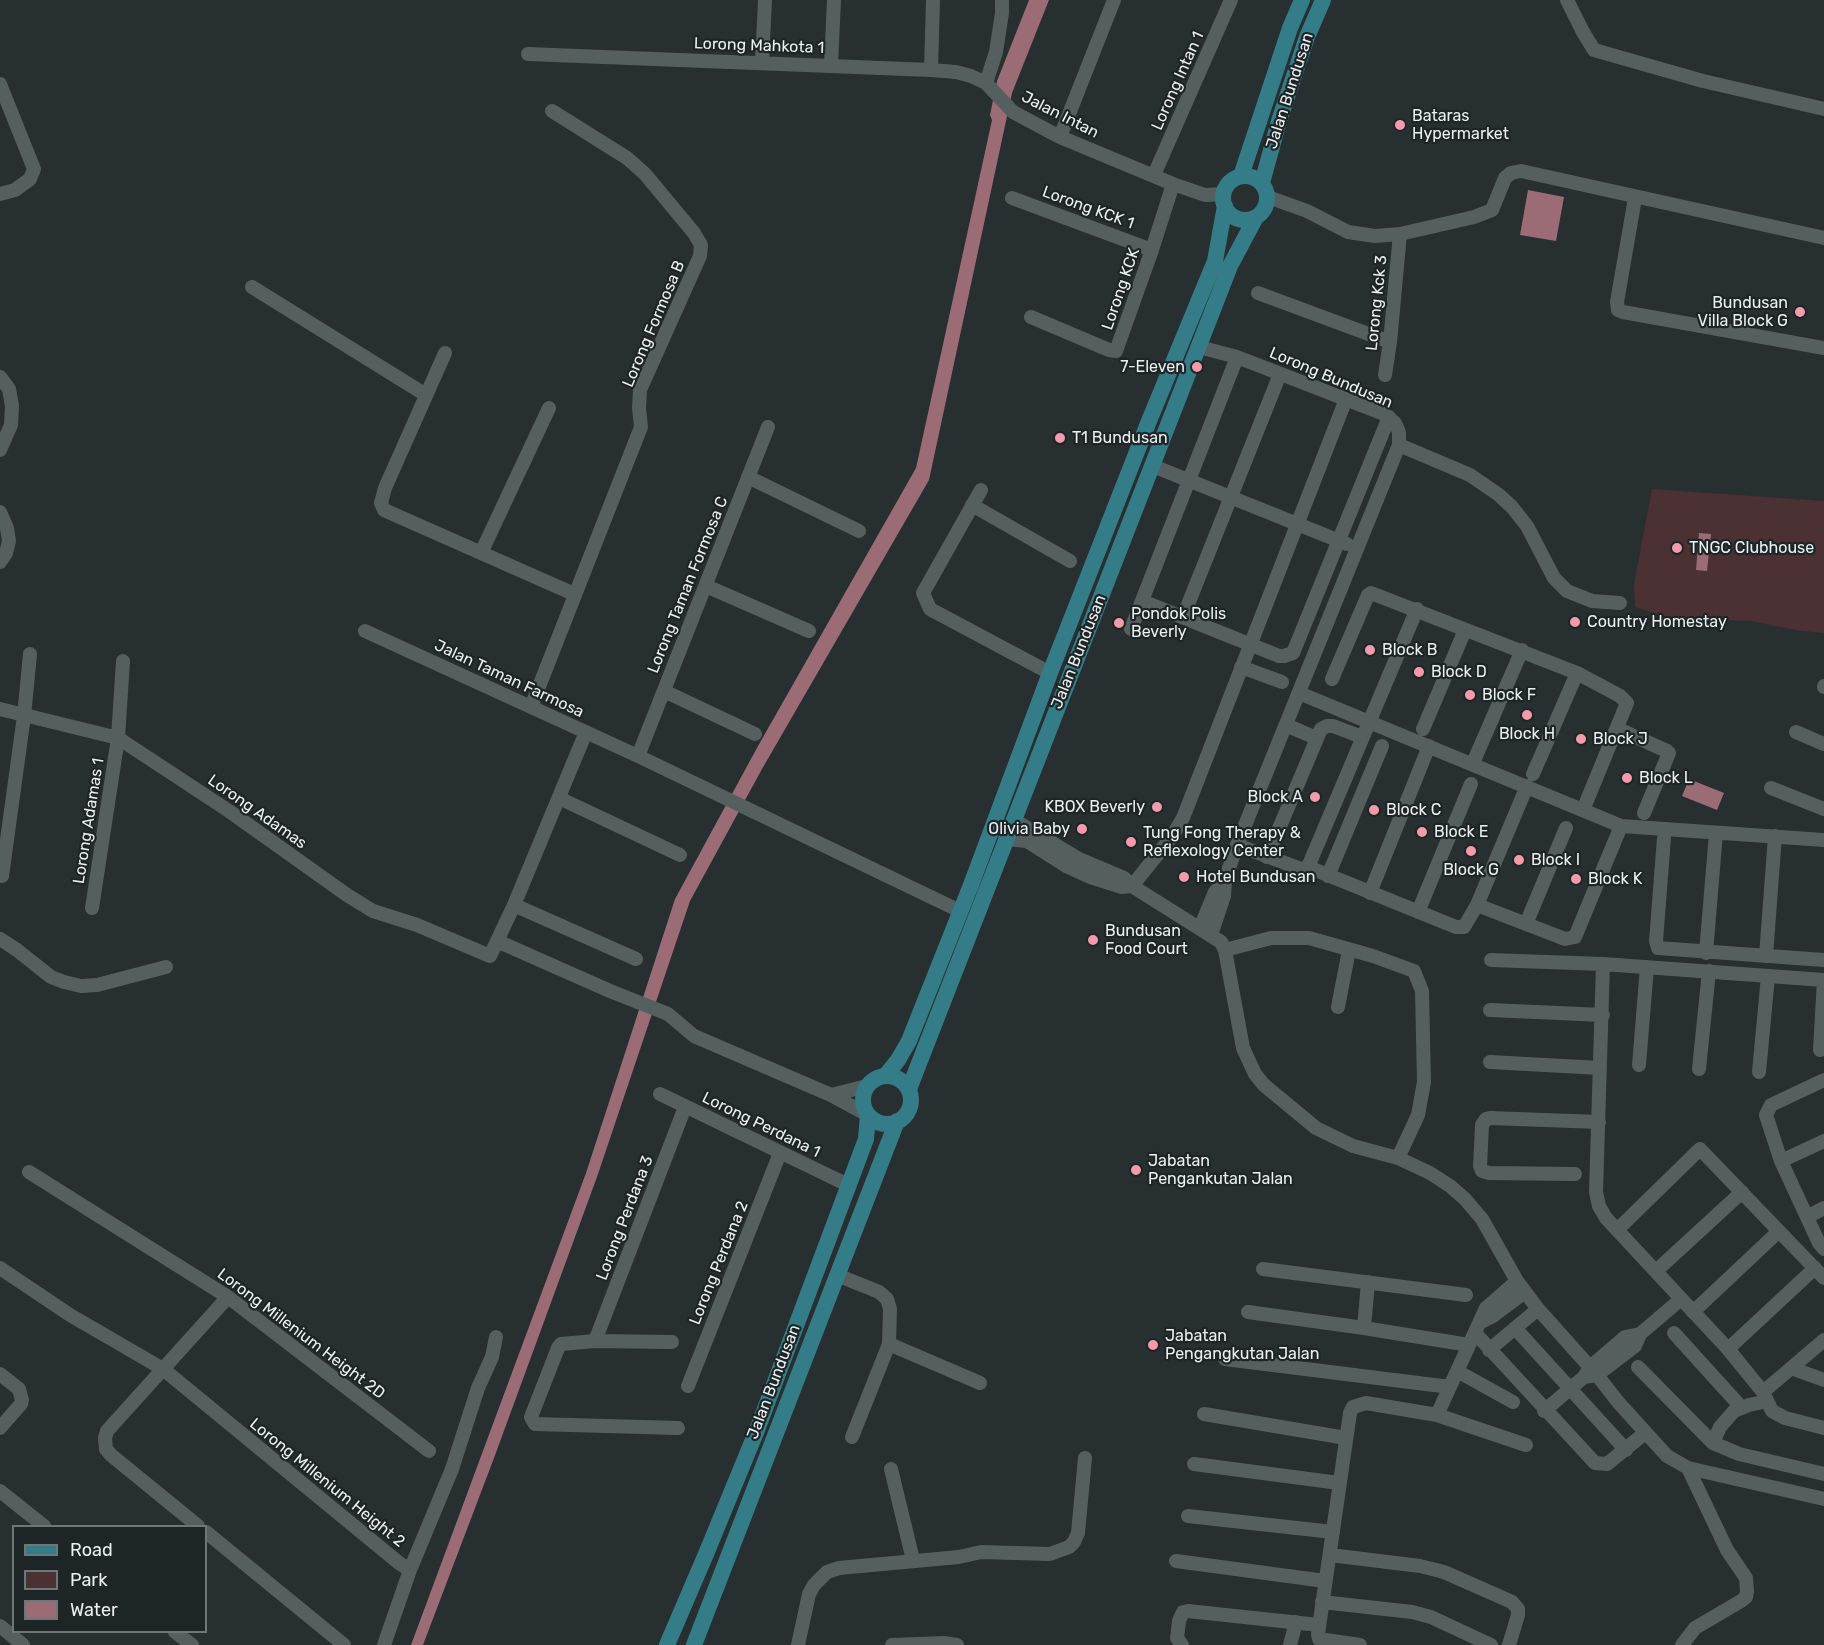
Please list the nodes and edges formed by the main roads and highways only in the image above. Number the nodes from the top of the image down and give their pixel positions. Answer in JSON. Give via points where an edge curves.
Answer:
{"nodes":[{"id":1,"x":1302,"y":0,"type":"edge"},
{"id":2,"x":1323,"y":0,"type":"edge"},
{"id":3,"x":1241,"y":176,"type":"junction"},
{"id":4,"x":1265,"y":190,"type":"junction"},
{"id":5,"x":1225,"y":200,"type":"junction"},
{"id":6,"x":1256,"y":217,"type":"junction"},
{"id":7,"x":1014,"y":820,"type":"junction"},
{"id":8,"x":971,"y":885,"type":"junction"},
{"id":9,"x":885,"y":1075,"type":"junction"},
{"id":10,"x":909,"y":1089,"type":"junction"},
{"id":11,"x":868,"y":1115,"type":"junction"},
{"id":12,"x":897,"y":1121,"type":"junction"},
{"id":13,"x":667,"y":1645,"type":"edge"},
{"id":14,"x":694,"y":1645,"type":"edge"}],
"edges":[{"from":1,"to":3,"type":"main road","name":"Jalan Bundusan"},
{"from":2,"to":4,"type":"main road","name":"Jalan Bundusan","via":[[1279,121]]},
{"from":3,"to":4,"type":"main road","via":[[1248,176]]},
{"from":3,"to":5,"type":"main road","via":[[1230,182]]},
{"from":4,"to":6,"type":"main road","via":[[1264,209]]},
{"from":5,"to":6,"type":"main road","via":[[1235,217]]},
{"from":5,"to":8,"type":"main road","name":"Jalan Bundusan","via":[[1215,261],[1050,673]]},
{"from":6,"to":7,"type":"main road","name":"Jalan Bundusan","via":[[1230,266]]},
{"from":7,"to":8,"type":"main road","via":[[1001,828]]},
{"from":7,"to":10,"type":"main road","name":"Jalan Bundusan"},
{"from":8,"to":9,"type":"main road","name":"Jalan Bundusan","via":[[909,1041]]},
{"from":9,"to":10,"type":"main road","via":[[899,1079]]},
{"from":9,"to":11,"type":"main road","name":"Jalan Bundusan","via":[[867,1086],[862,1101]]},
{"from":10,"to":12,"type":"main road","name":"Jalan Bundusan","via":[[910,1106]]},
{"from":11,"to":12,"type":"main road","via":[[885,1124]]},
{"from":11,"to":13,"type":"main road","name":"Jalan Bundusan","via":[[866,1139],[752,1440]]},
{"from":12,"to":14,"type":"main road","name":"Jalan Bundusan"}]}
